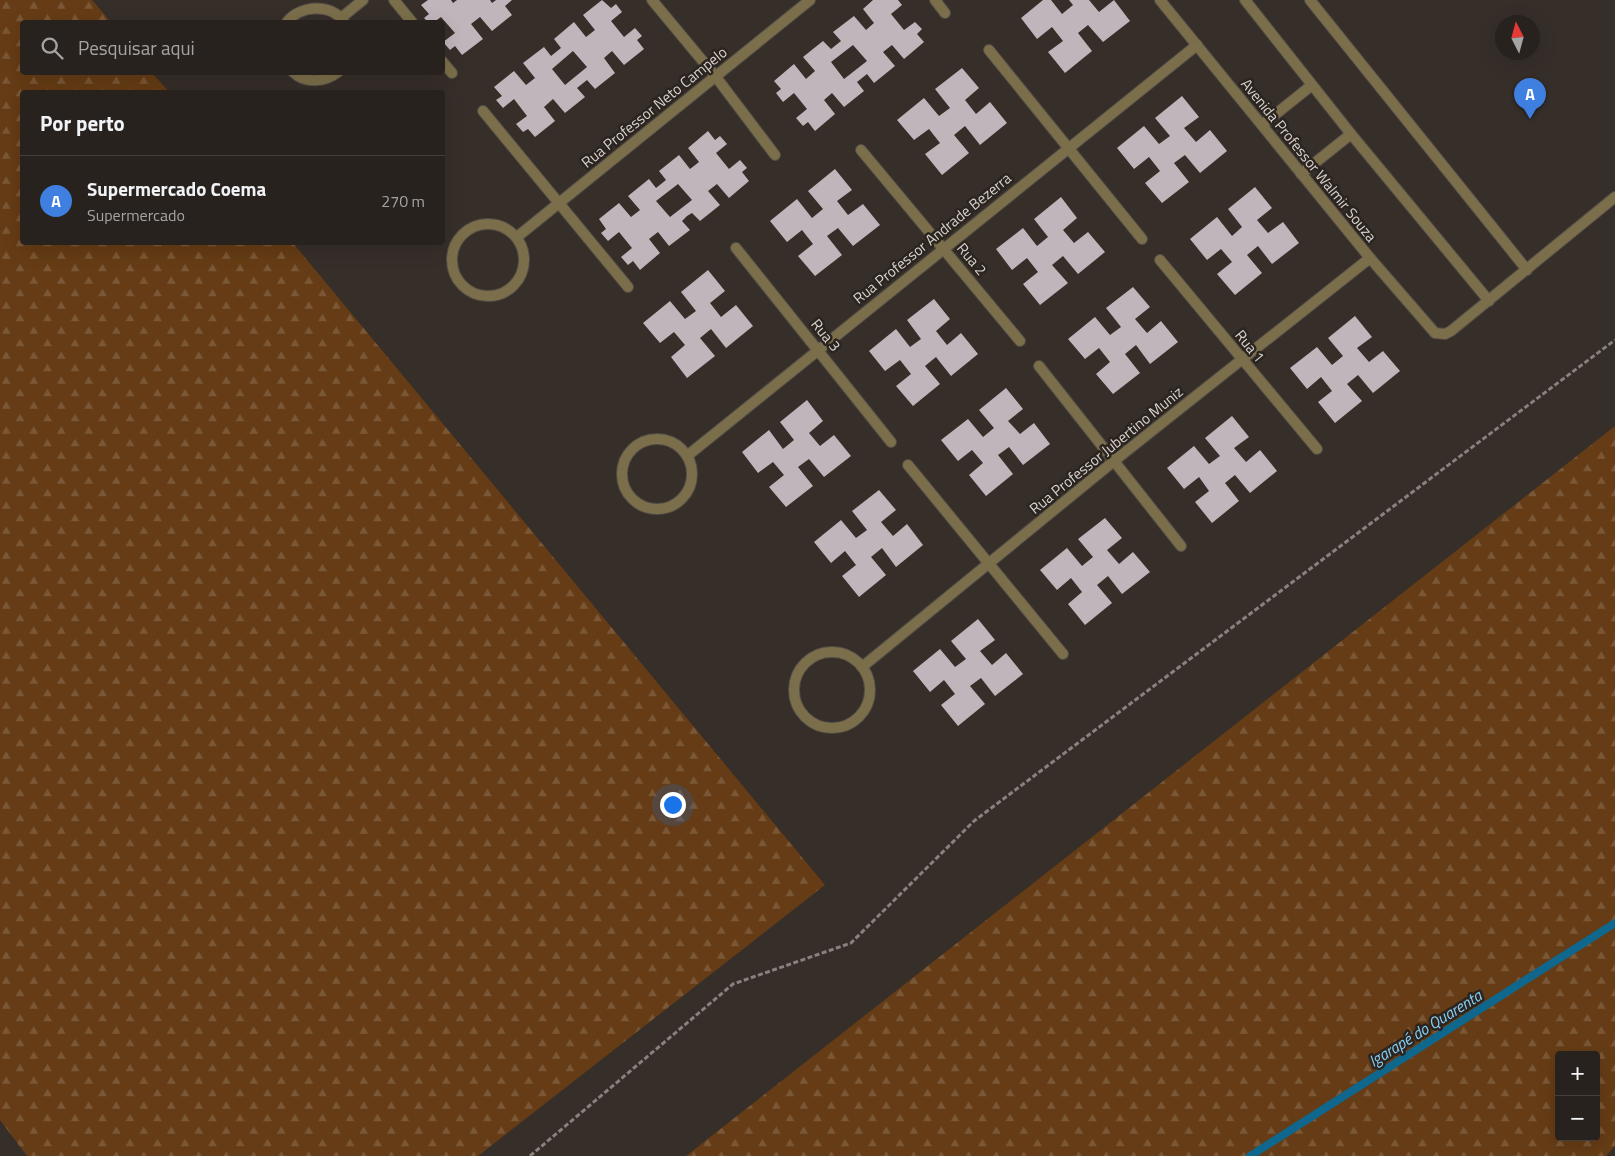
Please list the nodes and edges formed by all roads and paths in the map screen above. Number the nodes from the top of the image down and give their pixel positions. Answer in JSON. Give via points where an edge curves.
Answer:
{"nodes":[{"id":1,"x":363,"y":0,"type":"edge"},
{"id":2,"x":394,"y":0,"type":"edge"},
{"id":3,"x":652,"y":0,"type":"edge"},
{"id":4,"x":810,"y":0,"type":"edge"},
{"id":5,"x":935,"y":0,"type":"edge"},
{"id":6,"x":1160,"y":0,"type":"edge"},
{"id":7,"x":1245,"y":0,"type":"edge"},
{"id":8,"x":1310,"y":0,"type":"edge"},
{"id":9,"x":945,"y":13,"type":"dead end"},
{"id":10,"x":289,"y":20,"type":"edge"},
{"id":11,"x":343,"y":20,"type":"edge"},
{"id":12,"x":410,"y":20,"type":"edge"},
{"id":13,"x":1197,"y":45,"type":"junction"},
{"id":14,"x":989,"y":50,"type":"dead end"},
{"id":15,"x":445,"y":65,"type":"edge"},
{"id":16,"x":452,"y":73,"type":"dead end"},
{"id":17,"x":296,"y":75,"type":"edge"},
{"id":18,"x":334,"y":75,"type":"edge"},
{"id":19,"x":716,"y":77,"type":"junction"},
{"id":20,"x":1312,"y":85,"type":"junction"},
{"id":21,"x":483,"y":111,"type":"dead end"},
{"id":22,"x":1262,"y":125,"type":"junction"},
{"id":23,"x":1351,"y":134,"type":"junction"},
{"id":24,"x":1068,"y":148,"type":"junction"},
{"id":25,"x":861,"y":150,"type":"dead end"},
{"id":26,"x":775,"y":155,"type":"dead end"},
{"id":27,"x":1301,"y":174,"type":"junction"},
{"id":28,"x":1615,"y":197,"type":"edge"},
{"id":29,"x":558,"y":203,"type":"junction"},
{"id":30,"x":517,"y":238,"type":"junction"},
{"id":31,"x":1142,"y":239,"type":"dead end"},
{"id":32,"x":736,"y":248,"type":"dead end"},
{"id":33,"x":943,"y":248,"type":"junction"},
{"id":34,"x":1370,"y":258,"type":"junction"},
{"id":35,"x":1160,"y":260,"type":"dead end"},
{"id":36,"x":1527,"y":270,"type":"junction"},
{"id":37,"x":628,"y":287,"type":"dead end"},
{"id":38,"x":1489,"y":301,"type":"junction"},
{"id":39,"x":1615,"y":340,"type":"edge"},
{"id":40,"x":1020,"y":341,"type":"dead end"},
{"id":41,"x":818,"y":349,"type":"junction"},
{"id":42,"x":1242,"y":360,"type":"junction"},
{"id":43,"x":1039,"y":366,"type":"dead end"},
{"id":44,"x":891,"y":442,"type":"dead end"},
{"id":45,"x":1317,"y":449,"type":"dead end"},
{"id":46,"x":687,"y":456,"type":"junction"},
{"id":47,"x":1114,"y":461,"type":"junction"},
{"id":48,"x":908,"y":465,"type":"dead end"},
{"id":49,"x":1181,"y":546,"type":"dead end"},
{"id":50,"x":988,"y":565,"type":"junction"},
{"id":51,"x":1063,"y":654,"type":"dead end"},
{"id":52,"x":862,"y":667,"type":"junction"},
{"id":53,"x":530,"y":1156,"type":"edge"}],
"edges":[{"from":1,"to":11,"type":"street"},
{"from":2,"to":12,"type":"street"},
{"from":3,"to":19,"type":"street"},
{"from":4,"to":19,"type":"street","name":"Rua Professor Neto Campelo"},
{"from":5,"to":9,"type":"street"},
{"from":6,"to":13,"type":"street","name":"Avenida Professor Walmir Souza"},
{"from":7,"to":20,"type":"street"},
{"from":8,"to":36,"type":"street"},
{"from":10,"to":11,"type":"street","via":[[308,8],[326,9]]},
{"from":13,"to":22,"type":"street","name":"Avenida Professor Walmir Souza"},
{"from":13,"to":24,"type":"street","name":"Rua Professor Andrade Bezerra"},
{"from":14,"to":24,"type":"street"},
{"from":15,"to":16,"type":"street"},
{"from":17,"to":18,"type":"street","via":[[314,81]]},
{"from":19,"to":26,"type":"street"},
{"from":19,"to":29,"type":"street","name":"Rua Professor Neto Campelo"},
{"from":20,"to":22,"type":"street"},
{"from":20,"to":23,"type":"street"},
{"from":21,"to":29,"type":"street"},
{"from":22,"to":27,"type":"street","name":"Avenida Professor Walmir Souza"},
{"from":23,"to":27,"type":"street"},
{"from":23,"to":38,"type":"street"},
{"from":24,"to":31,"type":"street"},
{"from":24,"to":33,"type":"street","name":"Rua Professor Andrade Bezerra"},
{"from":25,"to":33,"type":"street","name":"Rua 2"},
{"from":27,"to":34,"type":"street","name":"Avenida Professor Walmir Souza"},
{"from":28,"to":36,"type":"street"},
{"from":29,"to":30,"type":"street","name":"Rua Professor Neto Campelo"},
{"from":29,"to":37,"type":"street"},
{"from":30,"to":30,"type":"street","via":[[506,228],[490,224],[475,226],[454,246],[452,262],[455,276],[465,288],[478,295],[493,296],[508,291],[519,280],[524,266],[524,251]]},
{"from":32,"to":41,"type":"street","name":"Rua 3"},
{"from":33,"to":40,"type":"street","name":"Rua 2"},
{"from":33,"to":41,"type":"street","name":"Rua Professor Andrade Bezerra"},
{"from":34,"to":38,"type":"street","name":"Avenida Professor Walmir Souza","via":[[1430,328],[1440,334],[1451,331]]},
{"from":34,"to":42,"type":"street","name":"Rua Professor Jubertino Muniz"},
{"from":35,"to":42,"type":"street","name":"Rua 1"},
{"from":36,"to":38,"type":"street"},
{"from":39,"to":53,"type":"path","via":[[974,821],[851,943],[733,984]]},
{"from":41,"to":44,"type":"street","name":"Rua 3"},
{"from":41,"to":46,"type":"street","name":"Rua Professor Andrade Bezerra"},
{"from":42,"to":45,"type":"street","name":"Rua 1"},
{"from":42,"to":47,"type":"street","name":"Rua Professor Jubertino Muniz"},
{"from":43,"to":47,"type":"street"},
{"from":46,"to":46,"type":"street","via":[[676,444],[659,439],[643,442],[629,453],[622,468],[623,485],[632,499],[646,508],[663,509],[678,502],[689,489],[692,472]]},
{"from":47,"to":49,"type":"street"},
{"from":47,"to":50,"type":"street","name":"Rua Professor Jubertino Muniz"},
{"from":48,"to":50,"type":"street"},
{"from":50,"to":51,"type":"street"},
{"from":50,"to":52,"type":"street","name":"Rua Professor Jubertino Muniz"},
{"from":52,"to":52,"type":"street","via":[[849,656],[832,652],[815,655],[802,665],[794,681],[794,698],[801,713],[814,724],[830,729],[847,725],[861,715],[869,700],[870,683]]}]}
